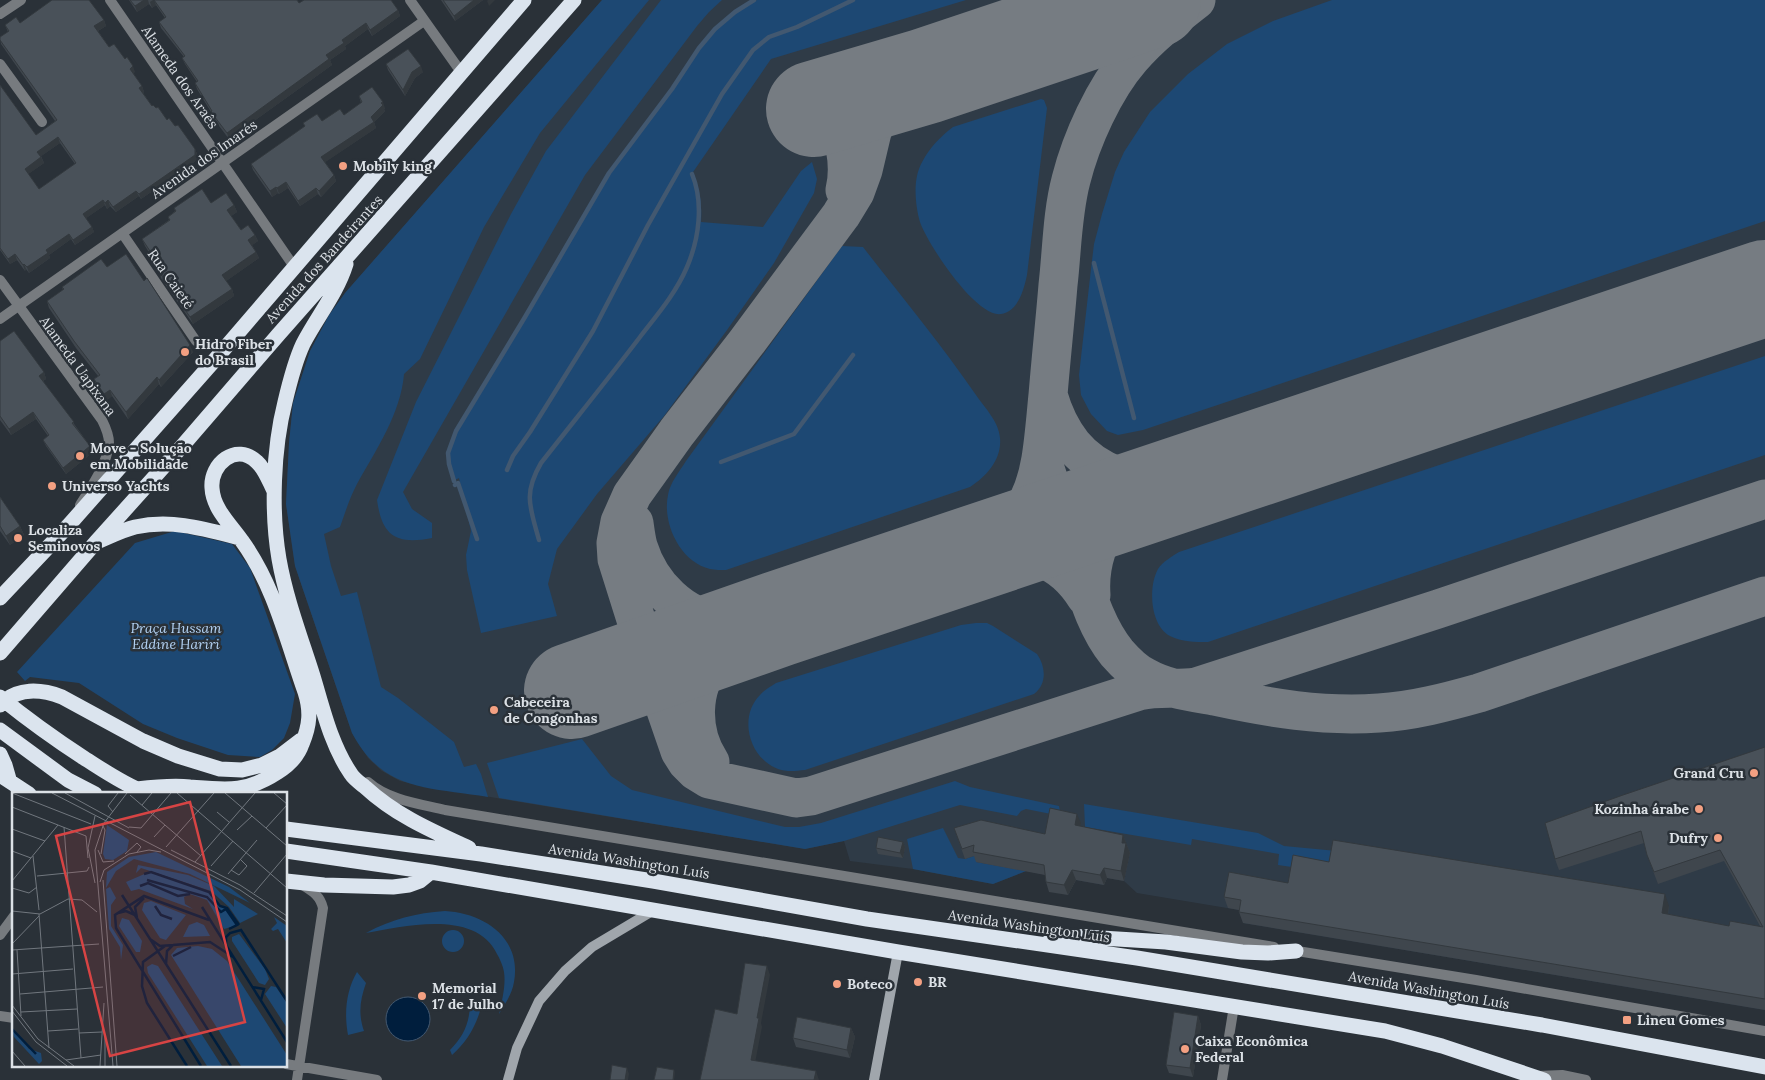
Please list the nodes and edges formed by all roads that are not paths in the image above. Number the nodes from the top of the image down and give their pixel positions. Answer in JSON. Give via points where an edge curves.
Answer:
{"nodes":[{"id":1,"x":21,"y":0,"type":"edge"},
{"id":2,"x":110,"y":0,"type":"edge"},
{"id":3,"x":410,"y":0,"type":"edge"},
{"id":4,"x":524,"y":0,"type":"edge"},
{"id":5,"x":574,"y":0,"type":"edge"},
{"id":6,"x":0,"y":14,"type":"edge"},
{"id":7,"x":424,"y":21,"type":"junction"},
{"id":8,"x":0,"y":64,"type":"edge"},
{"id":9,"x":461,"y":72,"type":"junction"},
{"id":10,"x":42,"y":122,"type":"dead end"},
{"id":11,"x":223,"y":163,"type":"junction"},
{"id":12,"x":122,"y":234,"type":"junction"},
{"id":13,"x":348,"y":256,"type":"junction"},
{"id":14,"x":295,"y":268,"type":"junction"},
{"id":15,"x":0,"y":280,"type":"edge"},
{"id":16,"x":18,"y":307,"type":"junction"},
{"id":17,"x":0,"y":319,"type":"edge"},
{"id":18,"x":196,"y":341,"type":"dead end"},
{"id":19,"x":274,"y":491,"type":"junction"},
{"id":20,"x":68,"y":526,"type":"junction"},
{"id":21,"x":240,"y":538,"type":"junction"},
{"id":22,"x":96,"y":542,"type":"junction"},
{"id":23,"x":6,"y":584,"type":"edge"},
{"id":24,"x":0,"y":598,"type":"edge"},
{"id":25,"x":0,"y":653,"type":"edge"},
{"id":26,"x":0,"y":697,"type":"edge"},
{"id":27,"x":0,"y":705,"type":"edge"},
{"id":28,"x":0,"y":730,"type":"edge"},
{"id":29,"x":332,"y":737,"type":"junction"},
{"id":30,"x":305,"y":738,"type":"junction"},
{"id":31,"x":0,"y":754,"type":"edge"},
{"id":32,"x":4,"y":777,"type":"edge"},
{"id":33,"x":142,"y":791,"type":"edge"},
{"id":34,"x":27,"y":792,"type":"edge"},
{"id":35,"x":90,"y":792,"type":"edge"},
{"id":36,"x":288,"y":829,"type":"edge"},
{"id":37,"x":288,"y":851,"type":"edge"},
{"id":38,"x":481,"y":854,"type":"junction"},
{"id":39,"x":431,"y":872,"type":"junction"},
{"id":40,"x":292,"y":882,"type":"edge"},
{"id":41,"x":654,"y":910,"type":"junction"},
{"id":42,"x":12,"y":919,"type":"edge"},
{"id":43,"x":0,"y":935,"type":"edge"},
{"id":44,"x":1045,"y":944,"type":"junction"},
{"id":45,"x":1296,"y":951,"type":"junction"},
{"id":46,"x":898,"y":952,"type":"junction"},
{"id":47,"x":1234,"y":1006,"type":"junction"},
{"id":48,"x":1765,"y":1031,"type":"edge"},
{"id":49,"x":1735,"y":1062,"type":"junction"},
{"id":50,"x":1765,"y":1062,"type":"edge"},
{"id":51,"x":288,"y":1064,"type":"edge"},
{"id":52,"x":300,"y":1066,"type":"junction"},
{"id":53,"x":1765,"y":1067,"type":"edge"},
{"id":54,"x":1539,"y":1078,"type":"edge"},
{"id":55,"x":298,"y":1080,"type":"edge"},
{"id":56,"x":377,"y":1080,"type":"edge"},
{"id":57,"x":508,"y":1080,"type":"edge"},
{"id":58,"x":874,"y":1080,"type":"edge"},
{"id":59,"x":1222,"y":1080,"type":"edge"},
{"id":60,"x":1586,"y":1080,"type":"edge"}],
"edges":[{"from":1,"to":6,"type":"street"},
{"from":2,"to":11,"type":"street","name":"Alameda dos Araês"},
{"from":3,"to":7,"type":"street"},
{"from":4,"to":9,"type":"highway","name":"Avenida dos Bandeirantes"},
{"from":5,"to":13,"type":"highway","name":"Avenida dos Bandeirantes"},
{"from":7,"to":9,"type":"street"},
{"from":7,"to":11,"type":"street","name":"Avenida dos Imarés"},
{"from":8,"to":10,"type":"street"},
{"from":9,"to":14,"type":"highway","name":"Avenida dos Bandeirantes"},
{"from":11,"to":12,"type":"street","name":"Avenida dos Imarés"},
{"from":11,"to":14,"type":"street","name":"Alameda dos Araês"},
{"from":12,"to":16,"type":"street","name":"Avenida dos Imarés"},
{"from":12,"to":18,"type":"street","name":"Rua Caieté"},
{"from":13,"to":19,"type":"highway","via":[[338,285],[299,355],[285,403]]},
{"from":13,"to":22,"type":"highway","name":"Avenida dos Bandeirantes"},
{"from":14,"to":20,"type":"highway","name":"Avenida dos Bandeirantes"},
{"from":15,"to":16,"type":"street","name":"Alameda Uapixana"},
{"from":16,"to":17,"type":"street","name":"Avenida dos Imarés"},
{"from":16,"to":20,"type":"street","name":"Alameda Uapixana","via":[[102,420],[107,432],[109,443],[105,459]]},
{"from":19,"to":21,"type":"highway","via":[[256,460],[235,454],[218,465],[212,477],[215,501]]},
{"from":19,"to":29,"type":"highway","via":[[280,560]]},
{"from":20,"to":23,"type":"highway","name":"Avenida dos Bandeirantes"},
{"from":21,"to":22,"type":"highway","via":[[179,524],[159,523]]},
{"from":21,"to":30,"type":"highway","via":[[265,580],[310,707]]},
{"from":22,"to":25,"type":"highway","name":"Avenida dos Bandeirantes"},
{"from":23,"to":24,"type":"highway","name":"Avenida dos Bandeirantes"},
{"from":26,"to":33,"type":"highway","via":[[61,743]]},
{"from":27,"to":30,"type":"highway","via":[[14,694],[27,691],[50,693],[143,741],[220,769],[242,770],[262,765]]},
{"from":28,"to":35,"type":"highway","via":[[68,780]]},
{"from":29,"to":38,"type":"highway","via":[[352,775],[371,793],[392,809]]},
{"from":29,"to":45,"type":"street","name":"Avenida Washington Luís","via":[[352,766],[374,787],[396,797],[445,810]]},
{"from":30,"to":33,"type":"highway","via":[[299,753],[285,768],[259,784],[227,790],[158,786]]},
{"from":31,"to":32,"type":"highway","via":[[5,764]]},
{"from":32,"to":34,"type":"highway"},
{"from":36,"to":38,"type":"highway","name":"Avenida Washington Luís"},
{"from":37,"to":39,"type":"highway"},
{"from":38,"to":44,"type":"highway","name":"Avenida Washington Luís","via":[[867,919]]},
{"from":39,"to":40,"type":"highway","via":[[420,881],[393,887]]},
{"from":39,"to":41,"type":"highway"},
{"from":40,"to":52,"type":"street","via":[[316,894],[323,908]]},
{"from":41,"to":46,"type":"highway"},
{"from":41,"to":57,"type":"street","via":[[592,947],[565,970],[539,1001],[516,1048]]},
{"from":42,"to":43,"type":"street"},
{"from":44,"to":45,"type":"highway","via":[[1069,936],[1166,942],[1242,952]]},
{"from":44,"to":49,"type":"highway","name":"Avenida Washington Luís","via":[[1382,998]]},
{"from":45,"to":48,"type":"street","name":"Avenida Washington Luís"},
{"from":46,"to":47,"type":"highway"},
{"from":46,"to":58,"type":"street"},
{"from":47,"to":54,"type":"highway","via":[[1385,1031]]},
{"from":47,"to":59,"type":"street"},
{"from":49,"to":50,"type":"street"},
{"from":49,"to":53,"type":"highway","name":"Avenida Washington Luís"},
{"from":51,"to":52,"type":"street"},
{"from":52,"to":55,"type":"street"},
{"from":52,"to":56,"type":"street"},
{"from":54,"to":60,"type":"street","via":[[1562,1075]]}]}
